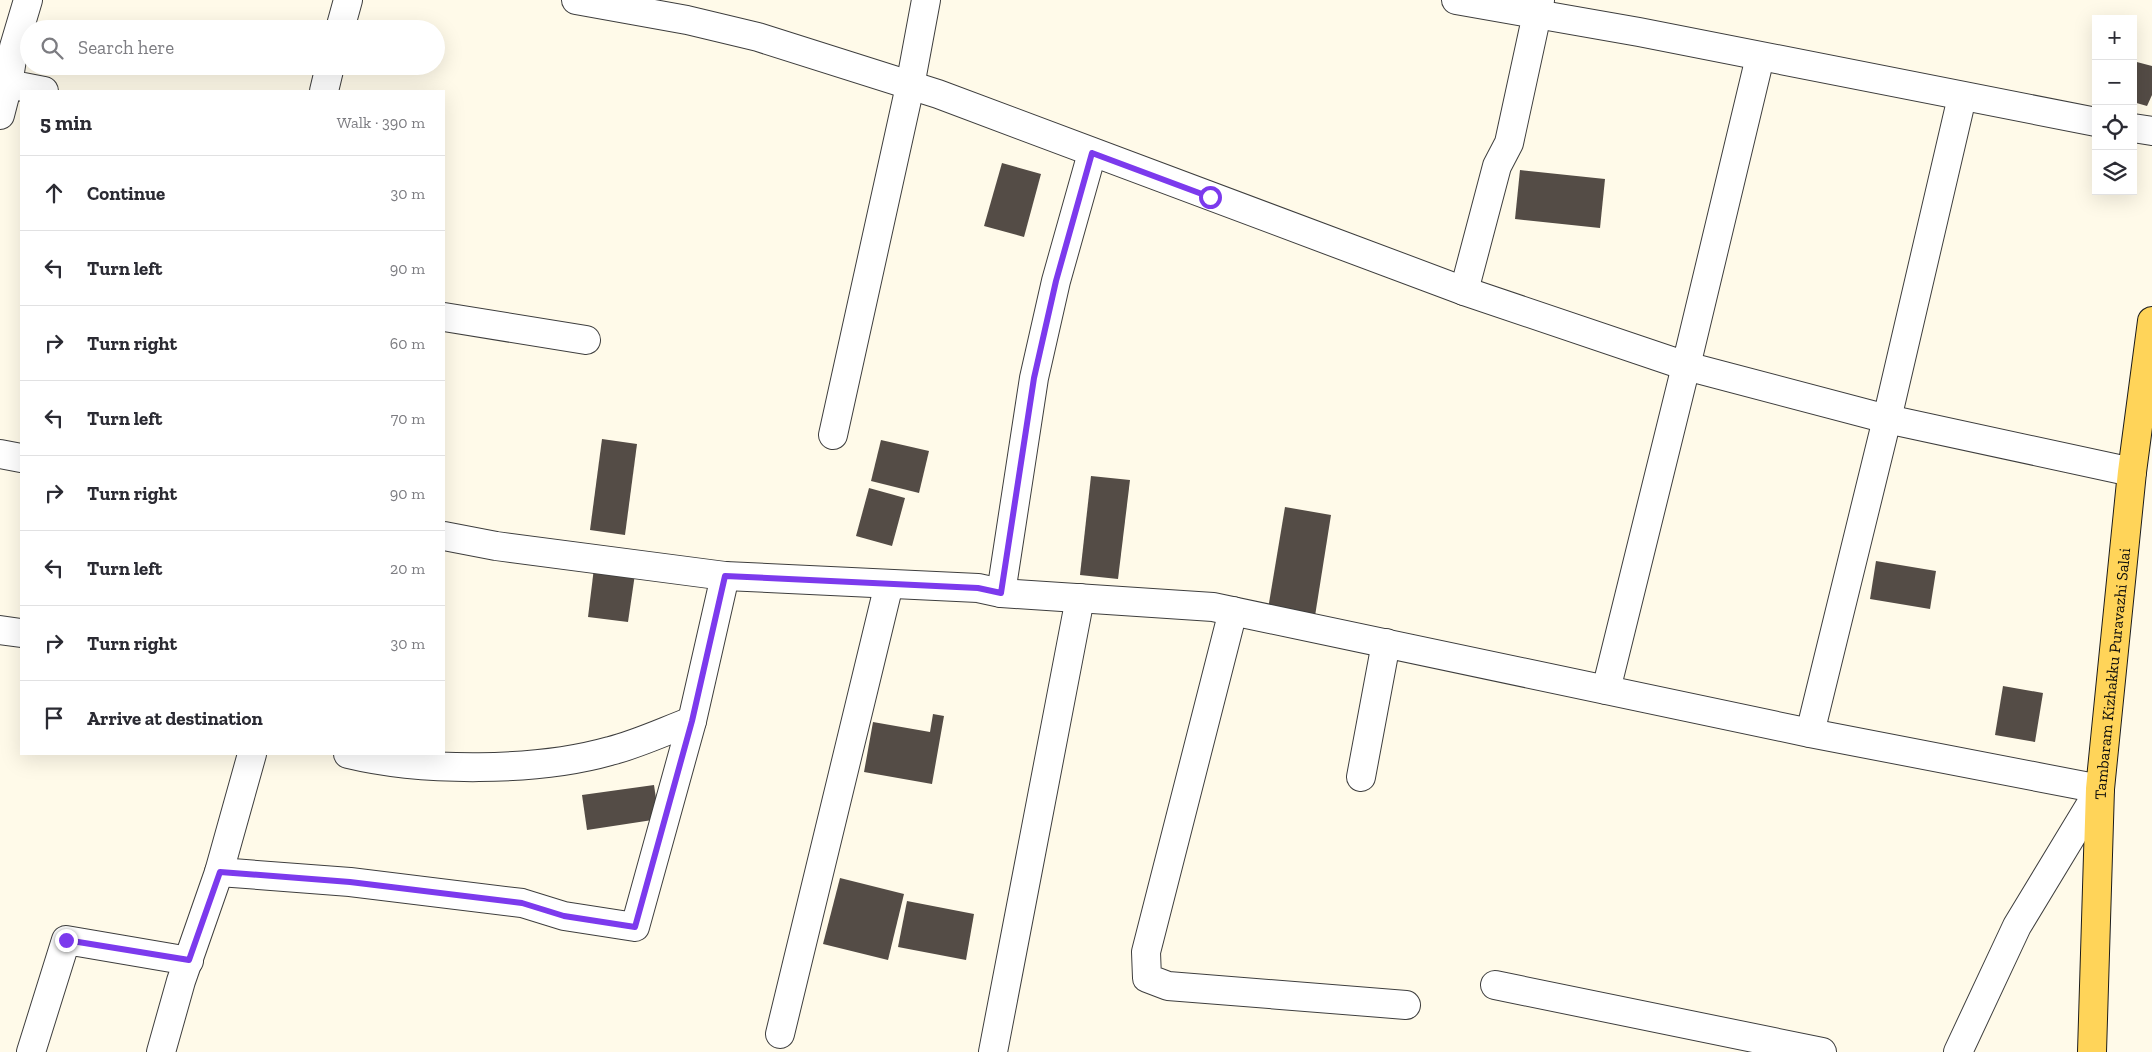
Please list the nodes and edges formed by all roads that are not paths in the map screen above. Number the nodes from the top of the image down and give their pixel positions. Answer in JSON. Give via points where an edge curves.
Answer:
{"nodes":[{"id":1,"x":28,"y":0,"type":"edge"},
{"id":2,"x":348,"y":0,"type":"edge"},
{"id":3,"x":576,"y":0,"type":"edge"},
{"id":4,"x":926,"y":0,"type":"edge"},
{"id":5,"x":1456,"y":0,"type":"edge"},
{"id":6,"x":1538,"y":7,"type":"edge"},
{"id":7,"x":22,"y":20,"type":"edge"},
{"id":8,"x":342,"y":20,"type":"edge"},
{"id":9,"x":20,"y":27,"type":"edge"},
{"id":10,"x":1760,"y":57,"type":"junction"},
{"id":11,"x":328,"y":75,"type":"edge"},
{"id":12,"x":8,"y":84,"type":"junction"},
{"id":13,"x":910,"y":86,"type":"junction"},
{"id":14,"x":39,"y":90,"type":"edge"},
{"id":15,"x":324,"y":90,"type":"edge"},
{"id":16,"x":1962,"y":97,"type":"junction"},
{"id":17,"x":0,"y":115,"type":"edge"},
{"id":18,"x":2092,"y":121,"type":"edge"},
{"id":19,"x":2137,"y":129,"type":"edge"},
{"id":20,"x":2152,"y":131,"type":"edge"},
{"id":21,"x":1092,"y":153,"type":"junction"},
{"id":22,"x":1464,"y":291,"type":"junction"},
{"id":23,"x":445,"y":317,"type":"edge"},
{"id":24,"x":2152,"y":321,"type":"edge"},
{"id":25,"x":586,"y":340,"type":"dead end"},
{"id":26,"x":1686,"y":366,"type":"junction"},
{"id":27,"x":1887,"y":420,"type":"junction"},
{"id":28,"x":833,"y":435,"type":"dead end"},
{"id":29,"x":0,"y":454,"type":"edge"},
{"id":30,"x":20,"y":458,"type":"edge"},
{"id":31,"x":2132,"y":472,"type":"junction"},
{"id":32,"x":445,"y":536,"type":"edge"},
{"id":33,"x":725,"y":576,"type":"junction"},
{"id":34,"x":889,"y":584,"type":"junction"},
{"id":35,"x":1001,"y":593,"type":"junction"},
{"id":36,"x":1080,"y":598,"type":"junction"},
{"id":37,"x":1234,"y":612,"type":"junction"},
{"id":38,"x":0,"y":630,"type":"edge"},
{"id":39,"x":20,"y":634,"type":"edge"},
{"id":40,"x":1386,"y":643,"type":"junction"},
{"id":41,"x":1606,"y":690,"type":"junction"},
{"id":42,"x":692,"y":721,"type":"junction"},
{"id":43,"x":1810,"y":733,"type":"junction"},
{"id":44,"x":252,"y":755,"type":"edge"},
{"id":45,"x":352,"y":755,"type":"edge"},
{"id":46,"x":1360,"y":777,"type":"dead end"},
{"id":47,"x":2100,"y":789,"type":"junction"},
{"id":48,"x":220,"y":872,"type":"junction"},
{"id":49,"x":189,"y":960,"type":"junction"},
{"id":50,"x":1495,"y":985,"type":"dead end"},
{"id":51,"x":1406,"y":1005,"type":"dead end"},
{"id":52,"x":780,"y":1034,"type":"dead end"},
{"id":53,"x":31,"y":1052,"type":"edge"},
{"id":54,"x":161,"y":1052,"type":"edge"},
{"id":55,"x":993,"y":1052,"type":"edge"},
{"id":56,"x":1822,"y":1052,"type":"edge"},
{"id":57,"x":1958,"y":1052,"type":"edge"},
{"id":58,"x":2092,"y":1052,"type":"edge"}],
"edges":[{"from":1,"to":7,"type":"street"},
{"from":2,"to":8,"type":"street"},
{"from":3,"to":13,"type":"street","via":[[687,20],[758,37]]},
{"from":4,"to":13,"type":"street"},
{"from":5,"to":6,"type":"street"},
{"from":6,"to":10,"type":"street"},
{"from":6,"to":22,"type":"street","via":[[1509,143],[1497,166]]},
{"from":9,"to":12,"type":"street"},
{"from":10,"to":16,"type":"street"},
{"from":10,"to":26,"type":"street"},
{"from":11,"to":15,"type":"street"},
{"from":12,"to":14,"type":"street"},
{"from":12,"to":17,"type":"street"},
{"from":13,"to":21,"type":"street"},
{"from":13,"to":28,"type":"street"},
{"from":16,"to":18,"type":"street"},
{"from":16,"to":27,"type":"street"},
{"from":19,"to":20,"type":"street"},
{"from":21,"to":22,"type":"street"},
{"from":21,"to":35,"type":"street","via":[[1056,281],[1034,378]]},
{"from":22,"to":26,"type":"street"},
{"from":23,"to":25,"type":"street"},
{"from":24,"to":31,"type":"main road","name":"Tambaram Kizhakku Puravazhi Salai"},
{"from":26,"to":27,"type":"street"},
{"from":26,"to":41,"type":"street"},
{"from":27,"to":31,"type":"street"},
{"from":27,"to":43,"type":"street"},
{"from":29,"to":30,"type":"street"},
{"from":31,"to":47,"type":"main road","name":"Tambaram Kizhakku Puravazhi Salai"},
{"from":32,"to":33,"type":"street"},
{"from":33,"to":34,"type":"street"},
{"from":33,"to":42,"type":"street"},
{"from":34,"to":35,"type":"street","via":[[978,588]]},
{"from":34,"to":52,"type":"street"},
{"from":35,"to":36,"type":"street"},
{"from":36,"to":37,"type":"street","via":[[1213,607]]},
{"from":36,"to":55,"type":"street"},
{"from":37,"to":40,"type":"street"},
{"from":37,"to":51,"type":"street","via":[[1146,952],[1147,978],[1168,986]]},
{"from":38,"to":39,"type":"street"},
{"from":40,"to":41,"type":"street"},
{"from":40,"to":46,"type":"street"},
{"from":41,"to":43,"type":"street"},
{"from":42,"to":45,"type":"street","via":[[610,751],[511,766],[409,763]]},
{"from":42,"to":48,"type":"street","via":[[635,927],[564,916],[522,903],[350,882]]},
{"from":43,"to":47,"type":"street"},
{"from":44,"to":48,"type":"street"},
{"from":47,"to":57,"type":"street","name":"Tambaram Kizhakku Puravazhi Salai","via":[[2017,926]]},
{"from":47,"to":58,"type":"main road"},
{"from":48,"to":49,"type":"street"},
{"from":49,"to":53,"type":"street","via":[[66,940]]},
{"from":49,"to":54,"type":"street"},
{"from":50,"to":56,"type":"street"}]}
